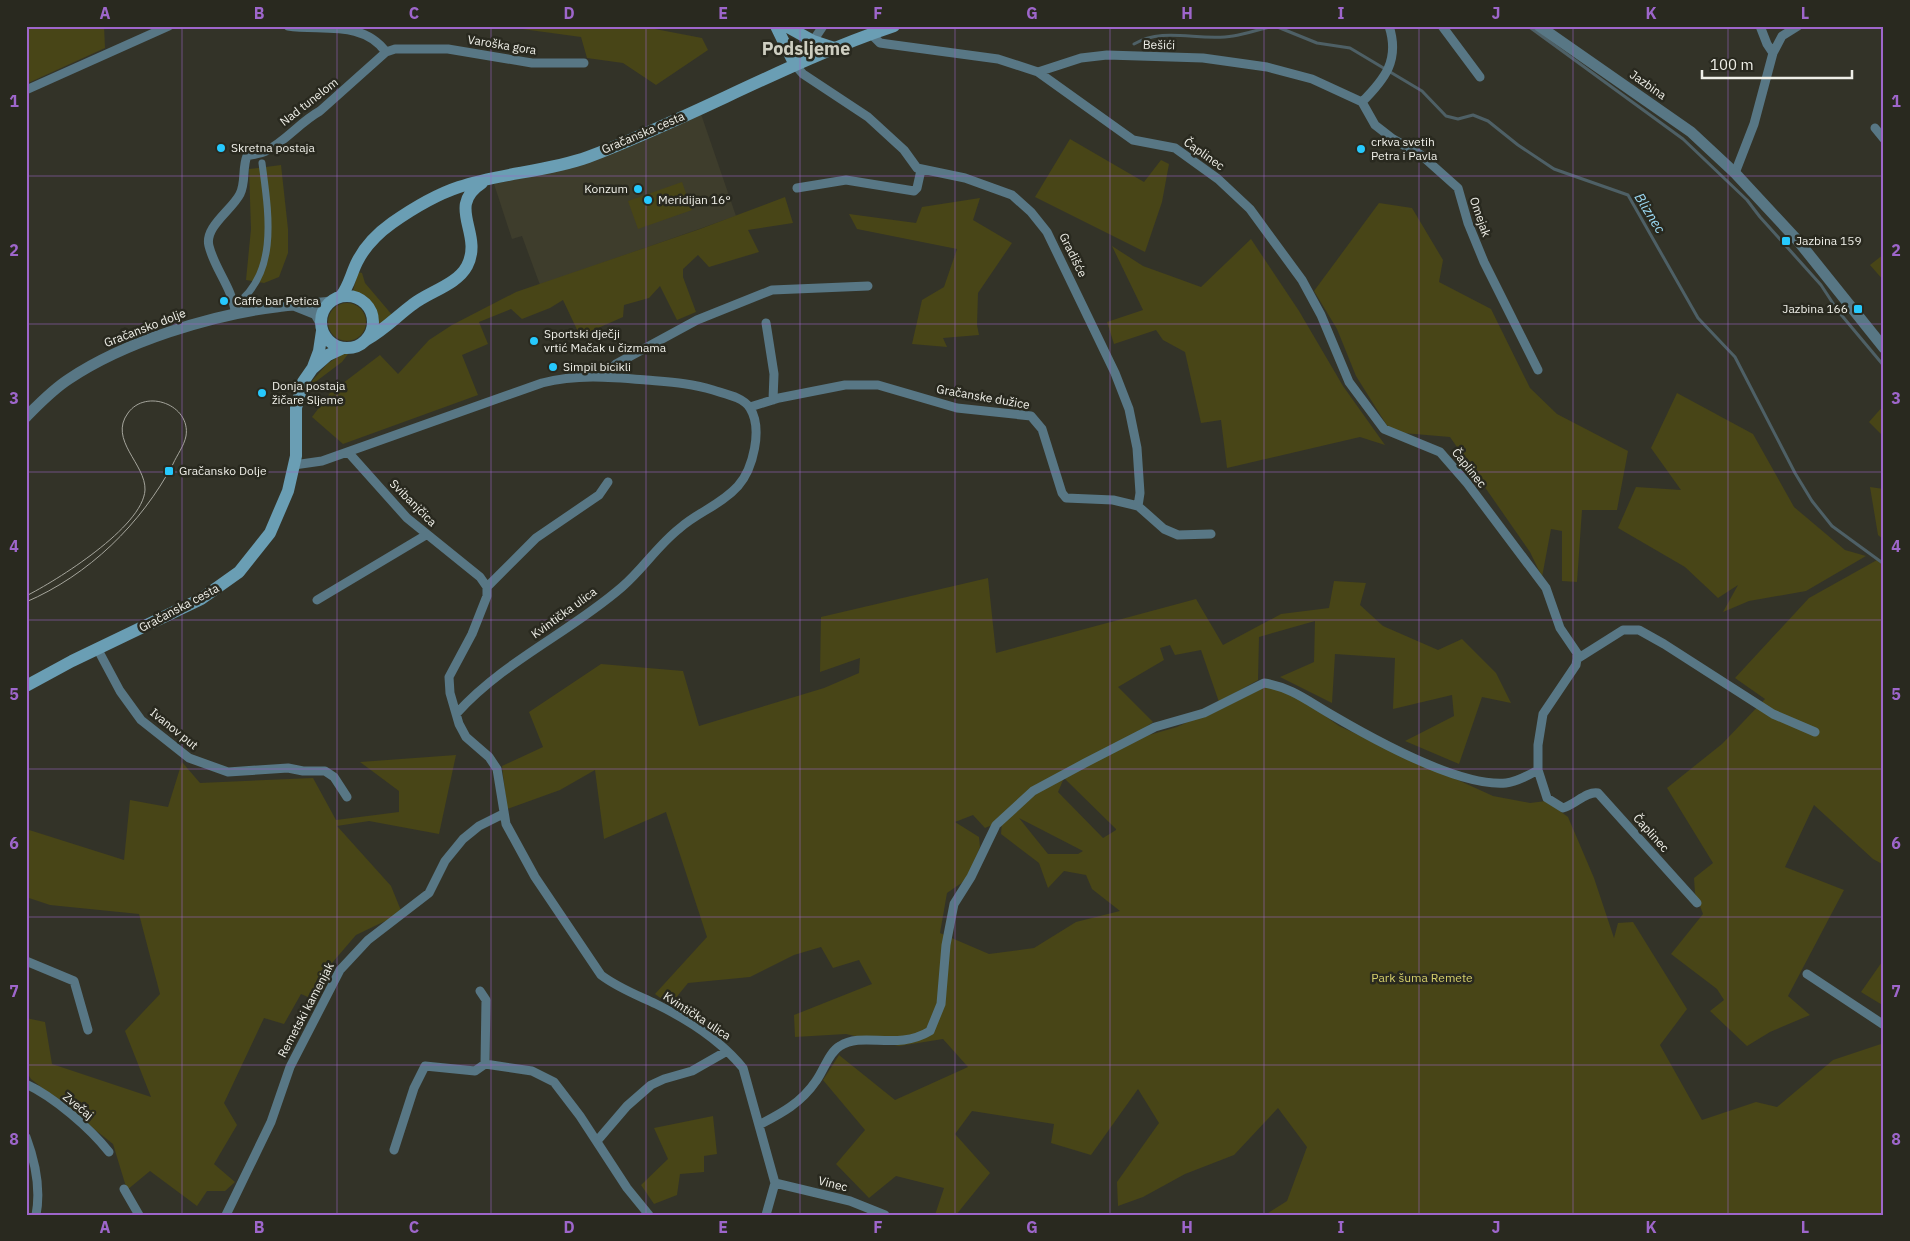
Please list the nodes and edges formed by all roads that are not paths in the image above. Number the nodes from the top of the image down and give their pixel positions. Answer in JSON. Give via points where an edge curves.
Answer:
{"nodes":[{"id":1,"x":169,"y":26,"type":"edge"},
{"id":2,"x":288,"y":26,"type":"edge"},
{"id":3,"x":776,"y":26,"type":"edge"},
{"id":4,"x":786,"y":26,"type":"edge"},
{"id":5,"x":822,"y":26,"type":"edge"},
{"id":6,"x":894,"y":26,"type":"edge"},
{"id":7,"x":1389,"y":26,"type":"edge"},
{"id":8,"x":1442,"y":26,"type":"edge"},
{"id":9,"x":1539,"y":26,"type":"edge"},
{"id":10,"x":1760,"y":26,"type":"edge"},
{"id":11,"x":1798,"y":26,"type":"edge"},
{"id":12,"x":871,"y":34,"type":"junction"},
{"id":13,"x":812,"y":41,"type":"junction"},
{"id":14,"x":834,"y":48,"type":"junction"},
{"id":15,"x":386,"y":52,"type":"junction"},
{"id":16,"x":1774,"y":52,"type":"junction"},
{"id":17,"x":584,"y":62,"type":"dead end"},
{"id":18,"x":796,"y":65,"type":"junction"},
{"id":19,"x":1038,"y":72,"type":"junction"},
{"id":20,"x":1480,"y":77,"type":"dead end"},
{"id":21,"x":26,"y":90,"type":"edge"},
{"id":22,"x":1362,"y":102,"type":"junction"},
{"id":23,"x":1875,"y":128,"type":"dead end"},
{"id":24,"x":1884,"y":139,"type":"edge"},
{"id":25,"x":262,"y":163,"type":"dead end"},
{"id":26,"x":921,"y":170,"type":"junction"},
{"id":27,"x":1735,"y":173,"type":"junction"},
{"id":28,"x":484,"y":182,"type":"junction"},
{"id":29,"x":797,"y":188,"type":"dead end"},
{"id":30,"x":444,"y":193,"type":"junction"},
{"id":31,"x":465,"y":210,"type":"junction"},
{"id":32,"x":868,"y":286,"type":"dead end"},
{"id":33,"x":335,"y":299,"type":"junction"},
{"id":34,"x":292,"y":305,"type":"junction"},
{"id":35,"x":236,"y":310,"type":"junction"},
{"id":36,"x":766,"y":323,"type":"dead end"},
{"id":37,"x":321,"y":327,"type":"junction"},
{"id":38,"x":366,"y":340,"type":"junction"},
{"id":39,"x":343,"y":348,"type":"junction"},
{"id":40,"x":1884,"y":348,"type":"edge"},
{"id":41,"x":312,"y":369,"type":"junction"},
{"id":42,"x":1538,"y":370,"type":"dead end"},
{"id":43,"x":603,"y":377,"type":"junction"},
{"id":44,"x":773,"y":400,"type":"junction"},
{"id":45,"x":750,"y":407,"type":"junction"},
{"id":46,"x":26,"y":417,"type":"edge"},
{"id":47,"x":348,"y":452,"type":"junction"},
{"id":48,"x":294,"y":465,"type":"junction"},
{"id":49,"x":608,"y":482,"type":"dead end"},
{"id":50,"x":1138,"y":506,"type":"junction"},
{"id":51,"x":1211,"y":534,"type":"dead end"},
{"id":52,"x":426,"y":535,"type":"junction"},
{"id":53,"x":487,"y":587,"type":"junction"},
{"id":54,"x":317,"y":600,"type":"dead end"},
{"id":55,"x":98,"y":648,"type":"junction"},
{"id":56,"x":1577,"y":659,"type":"junction"},
{"id":57,"x":26,"y":686,"type":"edge"},
{"id":58,"x":457,"y":713,"type":"junction"},
{"id":59,"x":1814,"y":732,"type":"dead end"},
{"id":60,"x":1538,"y":770,"type":"junction"},
{"id":61,"x":347,"y":797,"type":"dead end"},
{"id":62,"x":503,"y":814,"type":"junction"},
{"id":63,"x":1697,"y":903,"type":"dead end"},
{"id":64,"x":26,"y":961,"type":"edge"},
{"id":65,"x":1807,"y":974,"type":"dead end"},
{"id":66,"x":480,"y":991,"type":"dead end"},
{"id":67,"x":1884,"y":1025,"type":"edge"},
{"id":68,"x":88,"y":1030,"type":"dead end"},
{"id":69,"x":727,"y":1051,"type":"junction"},
{"id":70,"x":485,"y":1064,"type":"junction"},
{"id":71,"x":26,"y":1084,"type":"edge"},
{"id":72,"x":759,"y":1125,"type":"junction"},
{"id":73,"x":26,"y":1137,"type":"edge"},
{"id":74,"x":597,"y":1141,"type":"junction"},
{"id":75,"x":394,"y":1150,"type":"dead end"},
{"id":76,"x":109,"y":1152,"type":"dead end"},
{"id":77,"x":774,"y":1183,"type":"junction"},
{"id":78,"x":124,"y":1189,"type":"dead end"},
{"id":79,"x":36,"y":1215,"type":"edge"},
{"id":80,"x":140,"y":1215,"type":"edge"},
{"id":81,"x":226,"y":1215,"type":"edge"},
{"id":82,"x":650,"y":1215,"type":"edge"},
{"id":83,"x":766,"y":1215,"type":"edge"},
{"id":84,"x":885,"y":1215,"type":"edge"}],
"edges":[{"from":1,"to":21,"type":"street"},
{"from":2,"to":15,"type":"street","via":[[352,30],[376,40]]},
{"from":3,"to":18,"type":"main road"},
{"from":4,"to":13,"type":"main road"},
{"from":5,"to":13,"type":"street"},
{"from":6,"to":12,"type":"main road","name":"Gračanska cesta"},
{"from":7,"to":22,"type":"street","via":[[1395,44],[1388,69]]},
{"from":8,"to":20,"type":"street"},
{"from":9,"to":27,"type":"street","name":"Jazbina","via":[[1691,132]]},
{"from":10,"to":16,"type":"street"},
{"from":11,"to":16,"type":"street","via":[[1782,36]]},
{"from":12,"to":14,"type":"main road","name":"Gračanska cesta"},
{"from":12,"to":19,"type":"street","via":[[880,43],[998,59]]},
{"from":13,"to":14,"type":"main road"},
{"from":14,"to":18,"type":"main road","name":"Gračanska cesta"},
{"from":15,"to":17,"type":"street","name":"Varoška gora","via":[[425,48],[532,63]]},
{"from":15,"to":35,"type":"street","name":"Nad tunelom","via":[[276,145],[247,156],[240,193],[208,239]]},
{"from":16,"to":27,"type":"street","via":[[1754,124]]},
{"from":18,"to":26,"type":"street","via":[[803,74],[868,117]]},
{"from":18,"to":28,"type":"main road","name":"Gračanska cesta","via":[[587,157]]},
{"from":19,"to":22,"type":"street","name":"Bešići","via":[[1080,58],[1107,55],[1203,58],[1267,67],[1312,79]]},
{"from":19,"to":56,"type":"street","name":"Čaplinec","via":[[1133,140],[1175,148],[1218,179],[1250,209],[1302,280],[1321,315],[1349,382],[1384,429],[1440,452],[1467,483],[1546,588],[1560,628],[1577,653]]},
{"from":22,"to":42,"type":"street","name":"Omejak","via":[[1375,125],[1421,155],[1458,188],[1484,262]]},
{"from":23,"to":24,"type":"street"},
{"from":25,"to":35,"type":"street","via":[[267,212],[266,252],[254,285]]},
{"from":26,"to":29,"type":"street","via":[[914,191],[846,180]]},
{"from":26,"to":50,"type":"street","name":"Gradišće","via":[[965,178],[1012,195],[1048,232],[1115,372],[1129,409],[1137,448]]},
{"from":27,"to":40,"type":"street","name":"Jazbina","via":[[1799,242]]},
{"from":28,"to":30,"type":"main road","name":"Gračanska cesta"},
{"from":28,"to":31,"type":"main road","name":"Gračanska cesta","via":[[469,192]]},
{"from":30,"to":31,"type":"main road","via":[[460,198]]},
{"from":30,"to":33,"type":"main road","name":"Gračanska cesta","via":[[376,236]]},
{"from":31,"to":38,"type":"main road","via":[[472,239],[467,267]]},
{"from":32,"to":43,"type":"street","via":[[772,290],[697,320],[616,364]]},
{"from":33,"to":34,"type":"street","name":"Gračansko dolje"},
{"from":33,"to":37,"type":"main road","via":[[324,309]]},
{"from":33,"to":38,"type":"main road","via":[[358,298],[370,309],[373,326]]},
{"from":34,"to":35,"type":"street","name":"Gračansko dolje"},
{"from":34,"to":37,"type":"street","name":"Gračansko dolje","via":[[316,314]]},
{"from":35,"to":46,"type":"street","name":"Gračansko dolje","via":[[91,365],[56,388]]},
{"from":36,"to":44,"type":"street","via":[[773,366]]},
{"from":37,"to":39,"type":"main road","via":[[327,340]]},
{"from":37,"to":41,"type":"main road","name":"Gračanska cesta","via":[[319,351]]},
{"from":38,"to":39,"type":"main road","via":[[355,347]]},
{"from":39,"to":41,"type":"main road","name":"Gračanska cesta","via":[[328,355]]},
{"from":41,"to":48,"type":"main road","name":"Gračanska cesta","via":[[303,382],[297,403]]},
{"from":43,"to":45,"type":"street","via":[[695,384],[734,396]]},
{"from":43,"to":47,"type":"street","via":[[567,377],[542,384]]},
{"from":44,"to":45,"type":"street","name":"Gračanske dužice"},
{"from":44,"to":50,"type":"street","name":"Gračanske dužice","via":[[845,385],[878,385],[957,408],[1031,416],[1042,429],[1066,498],[1113,500]]},
{"from":45,"to":58,"type":"street","name":"Kvintička ulica","via":[[754,419],[754,447],[746,474],[738,486],[719,504],[680,527],[622,587],[500,672]]},
{"from":47,"to":48,"type":"street"},
{"from":47,"to":52,"type":"street","name":"Svibanjčica"},
{"from":48,"to":55,"type":"main road","name":"Gračanska cesta","via":[[275,524],[239,572],[201,599]]},
{"from":49,"to":53,"type":"street","via":[[599,494],[536,538]]},
{"from":50,"to":51,"type":"street","via":[[1164,529],[1178,535]]},
{"from":52,"to":53,"type":"street","name":"Svibanjčica","via":[[480,577]]},
{"from":52,"to":54,"type":"street"},
{"from":53,"to":58,"type":"street","via":[[487,596],[472,634],[450,677],[450,693]]},
{"from":55,"to":57,"type":"main road","name":"Gračanska cesta"},
{"from":55,"to":61,"type":"street","name":"Ivanov put","via":[[120,691],[142,720],[189,758],[228,772],[288,768],[303,772],[325,771],[334,777]]},
{"from":56,"to":59,"type":"street","via":[[1623,630],[1639,630],[1773,714]]},
{"from":56,"to":60,"type":"street","name":"Čaplinec","via":[[1576,666],[1543,714]]},
{"from":58,"to":62,"type":"street","name":"Kvintička ulica","via":[[466,737],[489,757],[497,769]]},
{"from":60,"to":63,"type":"street","name":"Čaplinec","via":[[1547,798],[1555,805],[1571,806],[1590,793],[1598,793]]},
{"from":60,"to":72,"type":"street","via":[[1507,783],[1462,777],[1395,749],[1331,715],[1301,694],[1264,683],[1204,713],[1155,726],[1033,791],[992,831],[971,877],[954,904],[946,945],[942,1004],[930,1031],[910,1040],[860,1041],[840,1046],[795,1106]]},
{"from":62,"to":69,"type":"street","name":"Kvintička ulica","via":[[535,877],[601,975],[626,991],[672,1012]]},
{"from":62,"to":81,"type":"street","name":"Remetski kamenjak","via":[[479,826],[463,839],[445,861],[429,893],[368,940],[340,970],[290,1066],[271,1122]]},
{"from":64,"to":68,"type":"street","via":[[74,981]]},
{"from":65,"to":67,"type":"street"},
{"from":66,"to":70,"type":"street","via":[[486,1000]]},
{"from":69,"to":72,"type":"street","name":"Kvintička ulica","via":[[743,1068]]},
{"from":69,"to":74,"type":"street","via":[[692,1071],[652,1085],[627,1106]]},
{"from":70,"to":74,"type":"street","via":[[532,1071],[554,1082]]},
{"from":70,"to":75,"type":"street","via":[[475,1071],[425,1066],[414,1088]]},
{"from":71,"to":76,"type":"street","name":"Zvečaj","via":[[93,1134]]},
{"from":72,"to":77,"type":"street","name":"Kvintička ulica"},
{"from":73,"to":79,"type":"street","via":[[38,1188]]},
{"from":74,"to":82,"type":"street","via":[[627,1188]]},
{"from":77,"to":83,"type":"street","name":"Kvintička ulica"},
{"from":77,"to":84,"type":"street","name":"Vinec","via":[[850,1201]]},
{"from":78,"to":80,"type":"street"}]}
